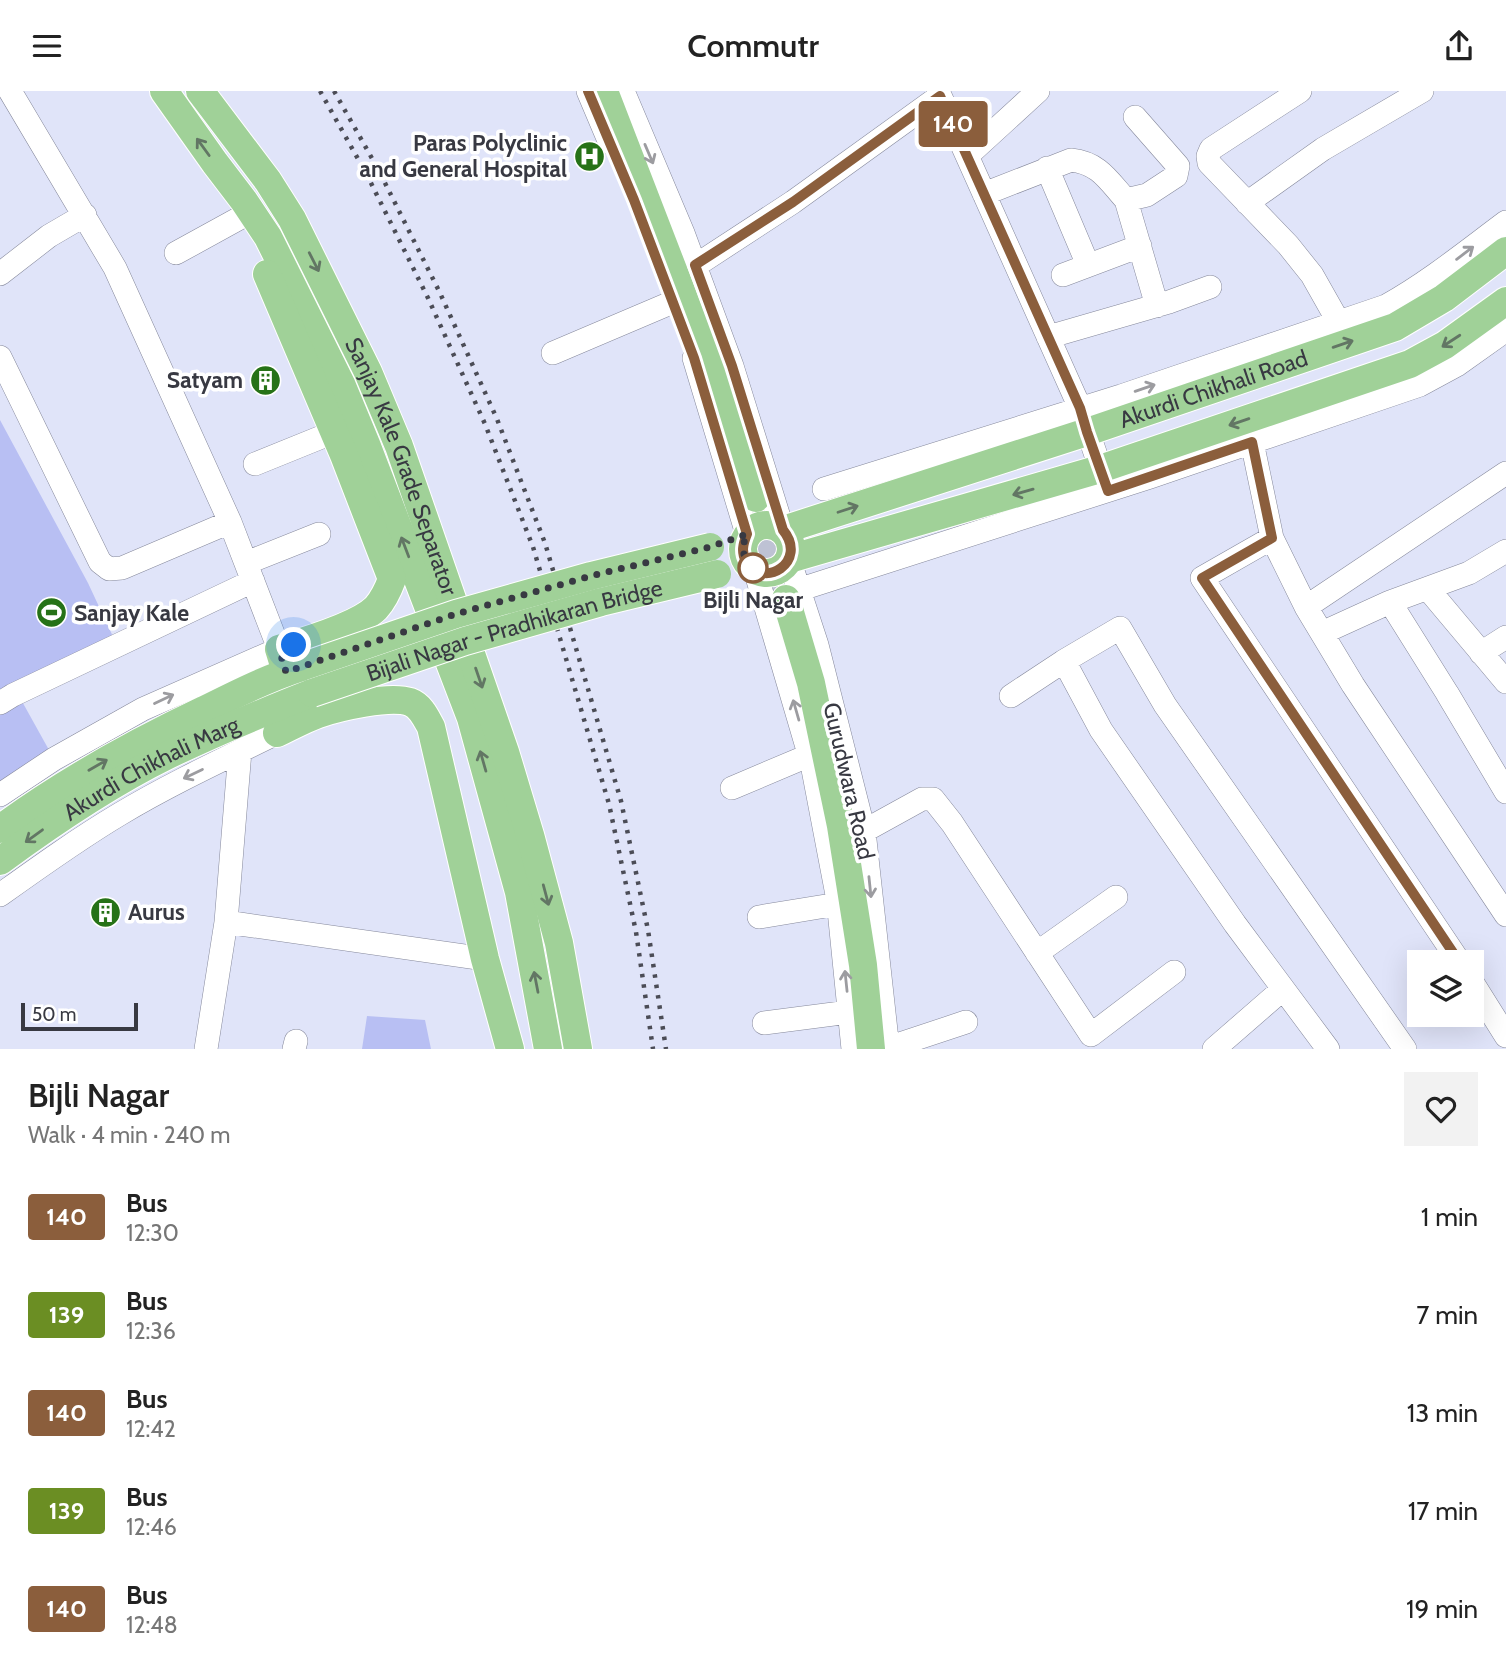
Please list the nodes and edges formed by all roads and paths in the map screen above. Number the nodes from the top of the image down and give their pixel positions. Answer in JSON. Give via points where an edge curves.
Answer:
{"nodes":[{"id":1,"x":10,"y":91,"type":"edge"},
{"id":2,"x":164,"y":91,"type":"edge"},
{"id":3,"x":200,"y":91,"type":"edge"},
{"id":4,"x":588,"y":91,"type":"edge"},
{"id":5,"x":604,"y":91,"type":"edge"},
{"id":6,"x":622,"y":91,"type":"edge"},
{"id":7,"x":1038,"y":91,"type":"edge"},
{"id":8,"x":1300,"y":91,"type":"edge"},
{"id":9,"x":1422,"y":91,"type":"edge"},
{"id":10,"x":939,"y":94,"type":"edge"},
{"id":11,"x":1135,"y":117,"type":"dead end"},
{"id":12,"x":967,"y":156,"type":"junction"},
{"id":13,"x":1047,"y":168,"type":"junction"},
{"id":14,"x":984,"y":194,"type":"junction"},
{"id":15,"x":1126,"y":200,"type":"junction"},
{"id":16,"x":1247,"y":203,"type":"junction"},
{"id":17,"x":246,"y":208,"type":"junction"},
{"id":18,"x":85,"y":215,"type":"junction"},
{"id":19,"x":292,"y":219,"type":"junction"},
{"id":20,"x":1506,"y":222,"type":"edge"},
{"id":21,"x":268,"y":237,"type":"junction"},
{"id":22,"x":1140,"y":246,"type":"junction"},
{"id":23,"x":1506,"y":251,"type":"edge"},
{"id":24,"x":176,"y":253,"type":"dead end"},
{"id":25,"x":695,"y":265,"type":"junction"},
{"id":26,"x":1088,"y":265,"type":"junction"},
{"id":27,"x":0,"y":274,"type":"edge"},
{"id":28,"x":1063,"y":275,"type":"dead end"},
{"id":29,"x":1210,"y":286,"type":"dead end"},
{"id":30,"x":1506,"y":301,"type":"edge"},
{"id":31,"x":673,"y":303,"type":"junction"},
{"id":32,"x":1157,"y":306,"type":"junction"},
{"id":33,"x":1338,"y":321,"type":"junction"},
{"id":34,"x":1506,"y":330,"type":"edge"},
{"id":35,"x":1048,"y":337,"type":"junction"},
{"id":36,"x":553,"y":353,"type":"dead end"},
{"id":37,"x":0,"y":357,"type":"edge"},
{"id":38,"x":1083,"y":420,"type":"junction"},
{"id":39,"x":334,"y":432,"type":"junction"},
{"id":40,"x":1252,"y":442,"type":"junction"},
{"id":41,"x":256,"y":464,"type":"dead end"},
{"id":42,"x":1506,"y":473,"type":"edge"},
{"id":43,"x":1104,"y":480,"type":"junction"},
{"id":44,"x":824,"y":489,"type":"dead end"},
{"id":45,"x":756,"y":498,"type":"tunnel mouth"},
{"id":46,"x":230,"y":521,"type":"junction"},
{"id":47,"x":783,"y":530,"type":"junction"},
{"id":48,"x":319,"y":534,"type":"dead end"},
{"id":49,"x":747,"y":534,"type":"junction"},
{"id":50,"x":1272,"y":538,"type":"junction"},
{"id":51,"x":1506,"y":551,"type":"edge"},
{"id":52,"x":789,"y":559,"type":"junction"},
{"id":53,"x":752,"y":568,"type":"junction"},
{"id":54,"x":250,"y":572,"type":"junction"},
{"id":55,"x":1428,"y":589,"type":"junction"},
{"id":56,"x":792,"y":594,"type":"junction"},
{"id":57,"x":1390,"y":601,"type":"junction"},
{"id":58,"x":1306,"y":607,"type":"junction"},
{"id":59,"x":1322,"y":633,"type":"junction"},
{"id":60,"x":1506,"y":637,"type":"edge"},
{"id":61,"x":1481,"y":653,"type":"junction"},
{"id":62,"x":1064,"y":661,"type":"junction"},
{"id":63,"x":290,"y":662,"type":"junction"},
{"id":64,"x":1506,"y":682,"type":"edge"},
{"id":65,"x":312,"y":693,"type":"joint"},
{"id":66,"x":1011,"y":696,"type":"dead end"},
{"id":67,"x":0,"y":703,"type":"edge"},
{"id":68,"x":273,"y":721,"type":"junction"},
{"id":69,"x":240,"y":751,"type":"junction"},
{"id":70,"x":810,"y":755,"type":"junction"},
{"id":71,"x":732,"y":787,"type":"dead end"},
{"id":72,"x":1506,"y":792,"type":"edge"},
{"id":73,"x":0,"y":795,"type":"edge"},
{"id":74,"x":0,"y":829,"type":"edge"},
{"id":75,"x":864,"y":831,"type":"junction"},
{"id":76,"x":0,"y":861,"type":"edge"},
{"id":77,"x":0,"y":895,"type":"edge"},
{"id":78,"x":1116,"y":897,"type":"dead end"},
{"id":79,"x":838,"y":904,"type":"junction"},
{"id":80,"x":1506,"y":915,"type":"edge"},
{"id":81,"x":759,"y":916,"type":"dead end"},
{"id":82,"x":226,"y":922,"type":"junction"},
{"id":83,"x":1451,"y":950,"type":"edge"},
{"id":84,"x":1037,"y":953,"type":"junction"},
{"id":85,"x":485,"y":959,"type":"junction"},
{"id":86,"x":1174,"y":972,"type":"dead end"},
{"id":87,"x":1283,"y":989,"type":"junction"},
{"id":88,"x":1484,"y":1001,"type":"edge"},
{"id":89,"x":849,"y":1012,"type":"junction"},
{"id":90,"x":966,"y":1022,"type":"dead end"},
{"id":91,"x":764,"y":1023,"type":"dead end"},
{"id":92,"x":1506,"y":1037,"type":"edge"},
{"id":93,"x":206,"y":1049,"type":"edge"},
{"id":94,"x":510,"y":1049,"type":"edge"},
{"id":95,"x":548,"y":1049,"type":"edge"},
{"id":96,"x":578,"y":1049,"type":"edge"},
{"id":97,"x":853,"y":1049,"type":"edge"},
{"id":98,"x":882,"y":1049,"type":"edge"},
{"id":99,"x":1213,"y":1049,"type":"edge"},
{"id":100,"x":1328,"y":1049,"type":"edge"},
{"id":101,"x":1405,"y":1049,"type":"edge"}],
"edges":[{"from":1,"to":18,"type":"street"},
{"from":17,"to":2,"type":"main road","name":"Sanjay Kale Grade Separator","one_way":true},
{"from":3,"to":19,"type":"main road","name":"Sanjay Kale Grade Separator"},
{"from":4,"to":31,"type":"street"},
{"from":5,"to":45,"type":"main road"},
{"from":6,"to":25,"type":"street","one_way":true},
{"from":7,"to":12,"type":"street"},
{"from":8,"to":16,"type":"street","via":[[1211,149],[1209,163]]},
{"from":9,"to":16,"type":"street","via":[[1323,149]]},
{"from":10,"to":12,"type":"street"},
{"from":10,"to":25,"type":"street","via":[[793,202]]},
{"from":11,"to":15,"type":"street","via":[[1178,166],[1176,176],[1147,195]]},
{"from":12,"to":14,"type":"street"},
{"from":13,"to":14,"type":"street"},
{"from":13,"to":15,"type":"street","via":[[1084,161],[1095,166]]},
{"from":13,"to":26,"type":"street"},
{"from":14,"to":35,"type":"street"},
{"from":15,"to":22,"type":"street"},
{"from":16,"to":33,"type":"street","via":[[1312,275]]},
{"from":17,"to":21,"type":"main road","name":"Sanjay Kale Grade Separator"},
{"from":17,"to":24,"type":"street"},
{"from":17,"to":39,"type":"main road","via":[[251,235]]},
{"from":18,"to":27,"type":"street"},
{"from":18,"to":46,"type":"street","via":[[115,268]]},
{"from":19,"to":21,"type":"main road"},
{"from":19,"to":96,"type":"main road","name":"Sanjay Kale Grade Separator","one_way":true,"via":[[369,372],[442,570],[530,835],[559,943]]},
{"from":33,"to":20,"type":"street","one_way":true,"via":[[1386,306],[1412,292]]},
{"from":95,"to":21,"type":"main road","name":"Sanjay Kale Grade Separator","one_way":true,"via":[[519,892],[471,718],[342,386]]},
{"from":22,"to":26,"type":"street"},
{"from":22,"to":32,"type":"street"},
{"from":38,"to":23,"type":"main road","name":"Akurdi Chikhali Road","one_way":true,"via":[[1395,327],[1444,298]]},
{"from":25,"to":47,"type":"street"},
{"from":26,"to":28,"type":"street"},
{"from":29,"to":32,"type":"street"},
{"from":30,"to":43,"type":"main road","name":"Akurdi Chikhali Road","one_way":true,"via":[[1410,364]]},
{"from":31,"to":36,"type":"street"},
{"from":31,"to":49,"type":"street"},
{"from":32,"to":35,"type":"street"},
{"from":38,"to":33,"type":"street","one_way":true,"via":[[1122,396]]},
{"from":34,"to":40,"type":"street","via":[[1420,385]]},
{"from":35,"to":38,"type":"street"},
{"from":37,"to":46,"type":"street","via":[[100,562],[109,569],[122,568]]},
{"from":38,"to":43,"type":"street"},
{"from":38,"to":44,"type":"street"},
{"from":47,"to":38,"type":"main road","name":"Akurdi Chikhali Road","one_way":true},
{"from":39,"to":41,"type":"street"},
{"from":39,"to":63,"type":"main road","via":[[392,579],[375,609],[360,620],[294,645]]},
{"from":40,"to":43,"type":"street"},
{"from":40,"to":50,"type":"street"},
{"from":42,"to":58,"type":"street"},
{"from":43,"to":52,"type":"main road","name":"Akurdi Chikhali Road","one_way":true},
{"from":43,"to":56,"type":"street"},
{"from":46,"to":54,"type":"street"},
{"from":47,"to":49,"type":"main road","via":[[768,524]]},
{"from":47,"to":52,"type":"main road","via":[[791,544]]},
{"from":48,"to":54,"type":"street"},
{"from":49,"to":53,"type":"main road","via":[[743,550]]},
{"from":49,"to":63,"type":"main road","name":"Bijali Nagar - Pradhikaran Bridge","bridge":true},
{"from":50,"to":58,"type":"street"},
{"from":50,"to":83,"type":"street","via":[[1202,578]]},
{"from":51,"to":55,"type":"street","via":[[1469,573]]},
{"from":52,"to":53,"type":"main road","via":[[771,573]]},
{"from":52,"to":56,"type":"street","name":"Gurudwara Road"},
{"from":53,"to":65,"type":"main road","name":"Bijali Nagar - Pradhikaran Bridge","bridge":true,"via":[[601,602],[465,641]]},
{"from":70,"to":53,"type":"street","name":"Gurudwara Road","one_way":true},
{"from":54,"to":63,"type":"street"},
{"from":54,"to":67,"type":"street"},
{"from":55,"to":57,"type":"street"},
{"from":55,"to":61,"type":"street"},
{"from":56,"to":75,"type":"street","name":"Gurudwara Road","via":[[817,645]]},
{"from":56,"to":98,"type":"main road"},
{"from":57,"to":59,"type":"street"},
{"from":57,"to":72,"type":"street"},
{"from":58,"to":59,"type":"street"},
{"from":59,"to":80,"type":"street"},
{"from":60,"to":61,"type":"street"},
{"from":61,"to":64,"type":"street"},
{"from":62,"to":66,"type":"street"},
{"from":62,"to":87,"type":"street","via":[[1101,730]]},
{"from":62,"to":101,"type":"street","via":[[1120,628],[1165,705]]},
{"from":73,"to":63,"type":"street","one_way":true,"via":[[143,709]]},
{"from":74,"to":63,"type":"main road","name":"Akurdi Chikhali Marg","one_way":true,"via":[[93,767]]},
{"from":65,"to":68,"type":"main road","name":"Akurdi Chikhali Marg"},
{"from":68,"to":69,"type":"street"},
{"from":68,"to":76,"type":"main road","name":"Akurdi Chikhali Marg","one_way":true,"via":[[167,755],[106,789]]},
{"from":68,"to":85,"type":"main road","via":[[380,699],[412,703],[423,712],[431,727]]},
{"from":69,"to":77,"type":"street","one_way":true,"via":[[120,813]]},
{"from":69,"to":82,"type":"street"},
{"from":70,"to":71,"type":"street"},
{"from":70,"to":79,"type":"street","name":"Gurudwara Road"},
{"from":75,"to":84,"type":"street","via":[[922,799],[933,799]]},
{"from":75,"to":98,"type":"street","name":"Gurudwara Road","one_way":true},
{"from":78,"to":84,"type":"street"},
{"from":79,"to":81,"type":"street"},
{"from":89,"to":79,"type":"street","name":"Gurudwara Road","one_way":true},
{"from":82,"to":85,"type":"street"},
{"from":82,"to":93,"type":"street"},
{"from":84,"to":86,"type":"street","via":[[1091,1035]]},
{"from":85,"to":94,"type":"main road"},
{"from":87,"to":99,"type":"street"},
{"from":87,"to":100,"type":"street"},
{"from":88,"to":92,"type":"street"},
{"from":89,"to":91,"type":"street"},
{"from":89,"to":97,"type":"street","name":"Gurudwara Road"},
{"from":90,"to":98,"type":"street"}]}
